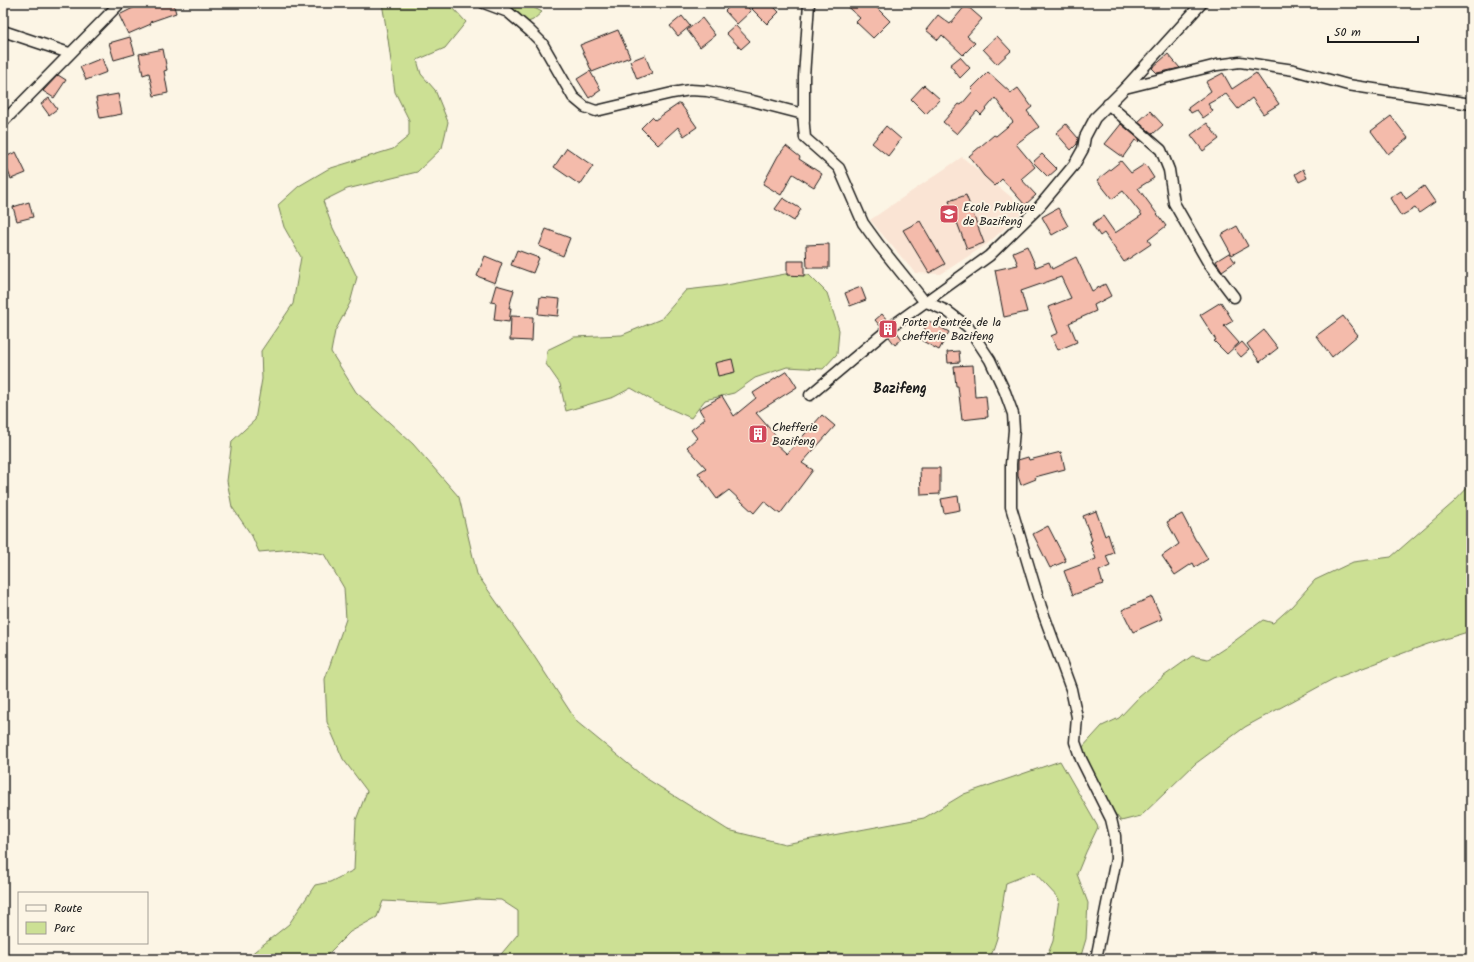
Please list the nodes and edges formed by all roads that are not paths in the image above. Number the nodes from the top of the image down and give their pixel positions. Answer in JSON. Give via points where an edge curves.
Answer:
{"nodes":[{"id":1,"x":120,"y":3,"type":"edge"},
{"id":2,"x":484,"y":3,"type":"edge"},
{"id":3,"x":809,"y":3,"type":"edge"},
{"id":4,"x":1202,"y":3,"type":"edge"},
{"id":5,"x":3,"y":31,"type":"edge"},
{"id":6,"x":69,"y":53,"type":"junction"},
{"id":7,"x":1125,"y":88,"type":"junction"},
{"id":8,"x":1108,"y":104,"type":"junction"},
{"id":9,"x":1471,"y":104,"type":"edge"},
{"id":10,"x":3,"y":122,"type":"edge"},
{"id":11,"x":804,"y":138,"type":"junction"},
{"id":12,"x":1234,"y":297,"type":"dead end"},
{"id":13,"x":924,"y":301,"type":"junction"},
{"id":14,"x":810,"y":395,"type":"dead end"},
{"id":15,"x":1096,"y":959,"type":"edge"}],
"edges":[{"from":1,"to":6,"type":"street"},
{"from":2,"to":11,"type":"street","via":[[508,12],[542,43],[573,97],[585,107],[596,111],[672,93],[707,91],[803,114]]},
{"from":3,"to":11,"type":"street","via":[[804,77]]},
{"from":4,"to":7,"type":"street"},
{"from":5,"to":6,"type":"street"},
{"from":6,"to":10,"type":"street"},
{"from":7,"to":8,"type":"street"},
{"from":7,"to":9,"type":"street","via":[[1217,65],[1240,62],[1294,70],[1348,85]]},
{"from":8,"to":12,"type":"street","via":[[1161,150],[1169,170],[1174,203],[1209,264]]},
{"from":8,"to":13,"type":"street","via":[[1095,118],[1074,165],[1039,207],[989,256]]},
{"from":11,"to":13,"type":"street","via":[[839,168],[863,223]]},
{"from":13,"to":14,"type":"street"},
{"from":13,"to":15,"type":"street","via":[[947,311],[968,327],[990,360],[1013,414],[1011,507],[1041,607],[1071,689],[1077,717],[1075,742],[1080,759],[1111,819],[1115,836],[1116,859]]}]}
